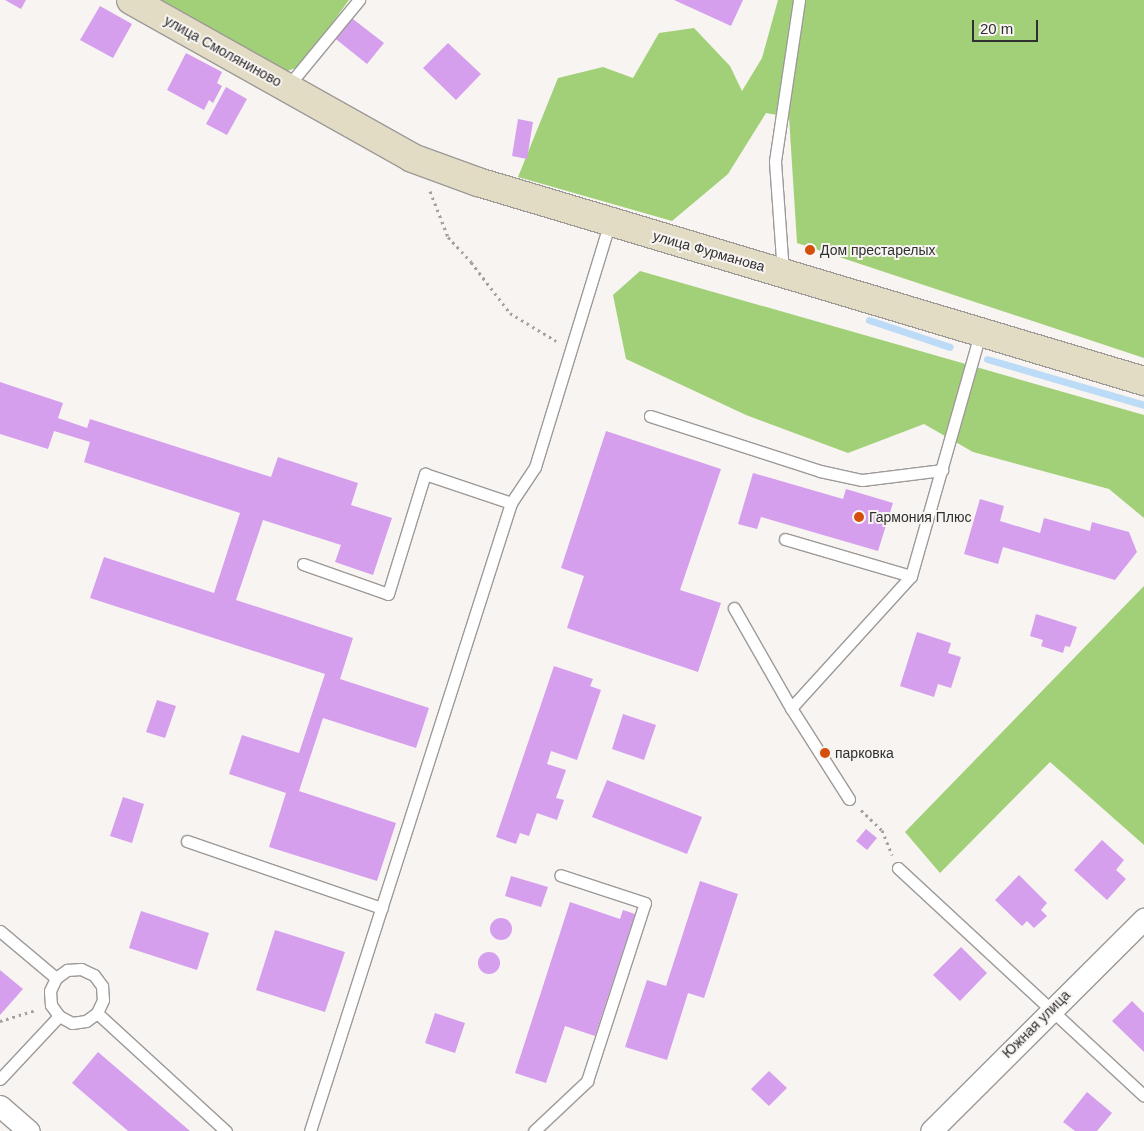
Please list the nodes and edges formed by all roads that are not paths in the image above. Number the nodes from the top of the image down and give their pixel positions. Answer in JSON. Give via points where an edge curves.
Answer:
{"nodes":[{"id":1,"x":131,"y":0,"type":"edge"},
{"id":2,"x":359,"y":0,"type":"edge"},
{"id":3,"x":799,"y":0,"type":"edge"},
{"id":4,"x":288,"y":86,"type":"junction"},
{"id":5,"x":610,"y":222,"type":"junction"},
{"id":6,"x":783,"y":273,"type":"junction"},
{"id":7,"x":981,"y":331,"type":"junction"},
{"id":8,"x":1144,"y":381,"type":"edge"},
{"id":9,"x":650,"y":416,"type":"dead end"},
{"id":10,"x":942,"y":470,"type":"junction"},
{"id":11,"x":511,"y":503,"type":"junction"},
{"id":12,"x":785,"y":539,"type":"dead end"},
{"id":13,"x":303,"y":564,"type":"dead end"},
{"id":14,"x":911,"y":576,"type":"junction"},
{"id":15,"x":734,"y":608,"type":"dead end"},
{"id":16,"x":791,"y":708,"type":"junction"},
{"id":17,"x":849,"y":800,"type":"road end"},
{"id":18,"x":187,"y":841,"type":"dead end"},
{"id":19,"x":898,"y":868,"type":"road end"},
{"id":20,"x":560,"y":875,"type":"dead end"},
{"id":21,"x":382,"y":908,"type":"junction"},
{"id":22,"x":1144,"y":919,"type":"edge"},
{"id":23,"x":0,"y":931,"type":"edge"},
{"id":24,"x":56,"y":978,"type":"junction"},
{"id":25,"x":1050,"y":1010,"type":"junction"},
{"id":26,"x":97,"y":1013,"type":"junction"},
{"id":27,"x":59,"y":1016,"type":"junction"},
{"id":28,"x":0,"y":1079,"type":"edge"},
{"id":29,"x":1144,"y":1096,"type":"edge"},
{"id":30,"x":0,"y":1106,"type":"edge"},
{"id":31,"x":29,"y":1131,"type":"edge"},
{"id":32,"x":226,"y":1131,"type":"edge"},
{"id":33,"x":310,"y":1131,"type":"edge"},
{"id":34,"x":534,"y":1131,"type":"edge"},
{"id":35,"x":931,"y":1131,"type":"edge"}],
"edges":[{"from":1,"to":4,"type":"main road","name":"улица Смоляниново"},
{"from":2,"to":4,"type":"lane"},
{"from":3,"to":6,"type":"lane","via":[[775,161]]},
{"from":4,"to":5,"type":"main road","name":"улица Фурманова","via":[[412,158]]},
{"from":5,"to":6,"type":"main road","name":"улица Фурманова"},
{"from":5,"to":11,"type":"lane","via":[[535,468]]},
{"from":6,"to":7,"type":"main road","name":"улица Фурманова"},
{"from":7,"to":8,"type":"main road","name":"улица Фурманова"},
{"from":7,"to":10,"type":"lane"},
{"from":9,"to":10,"type":"lane","via":[[820,472],[862,480]]},
{"from":10,"to":14,"type":"lane"},
{"from":11,"to":13,"type":"lane","via":[[425,474],[388,594]]},
{"from":11,"to":21,"type":"lane"},
{"from":12,"to":14,"type":"lane"},
{"from":14,"to":16,"type":"lane"},
{"from":15,"to":16,"type":"lane"},
{"from":16,"to":17,"type":"lane"},
{"from":18,"to":21,"type":"lane"},
{"from":19,"to":25,"type":"lane"},
{"from":20,"to":34,"type":"lane","via":[[645,903],[586,1081]]},
{"from":21,"to":33,"type":"lane"},
{"from":22,"to":25,"type":"street","name":"Южная улица"},
{"from":23,"to":24,"type":"lane"},
{"from":24,"to":26,"type":"lane","via":[[67,970],[81,969],[94,975],[102,986],[103,1000]]},
{"from":24,"to":27,"type":"lane","via":[[50,991],[51,1005]]},
{"from":25,"to":29,"type":"lane"},
{"from":25,"to":35,"type":"street","name":"Южная улица"},
{"from":26,"to":27,"type":"lane","via":[[86,1021],[72,1022]]},
{"from":26,"to":32,"type":"lane"},
{"from":27,"to":28,"type":"lane"},
{"from":30,"to":31,"type":"street"}]}
